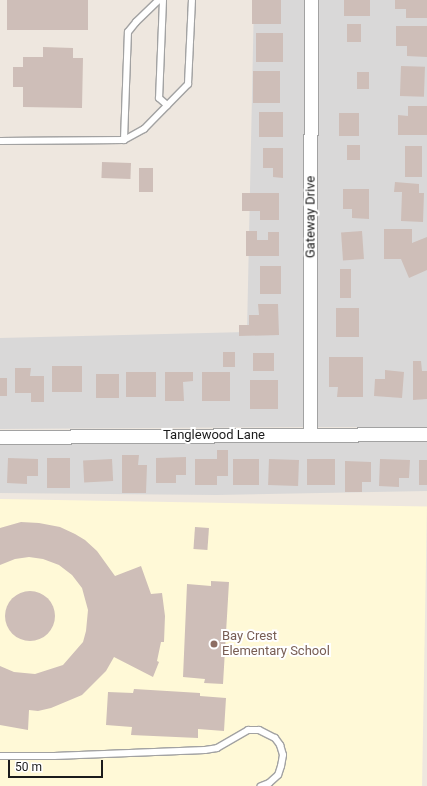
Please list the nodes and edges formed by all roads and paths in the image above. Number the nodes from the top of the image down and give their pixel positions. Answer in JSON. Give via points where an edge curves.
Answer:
{"nodes":[{"id":1,"x":159,"y":0,"type":"edge"},
{"id":2,"x":163,"y":0,"type":"edge"},
{"id":3,"x":192,"y":0,"type":"edge"},
{"id":4,"x":311,"y":0,"type":"edge"},
{"id":5,"x":167,"y":105,"type":"junction"},
{"id":6,"x":124,"y":140,"type":"junction"},
{"id":7,"x":0,"y":142,"type":"edge"},
{"id":8,"x":427,"y":434,"type":"edge"},
{"id":9,"x":310,"y":435,"type":"junction"},
{"id":10,"x":0,"y":436,"type":"edge"},
{"id":11,"x":0,"y":756,"type":"edge"},
{"id":12,"x":261,"y":786,"type":"edge"}],
"edges":[{"from":1,"to":6,"type":"lane","via":[[128,32]]},
{"from":2,"to":5,"type":"lane","via":[[160,98]]},
{"from":3,"to":5,"type":"lane","via":[[188,84]]},
{"from":4,"to":9,"type":"street","name":"Gateway Drive"},
{"from":5,"to":6,"type":"lane","via":[[144,129]]},
{"from":6,"to":7,"type":"lane"},
{"from":8,"to":9,"type":"street","name":"Tanglewood Lane"},
{"from":9,"to":10,"type":"street","name":"Tanglewood Lane"},
{"from":11,"to":12,"type":"lane","via":[[205,750],[222,745],[248,730],[259,730],[275,738],[283,755],[278,775]]}]}
